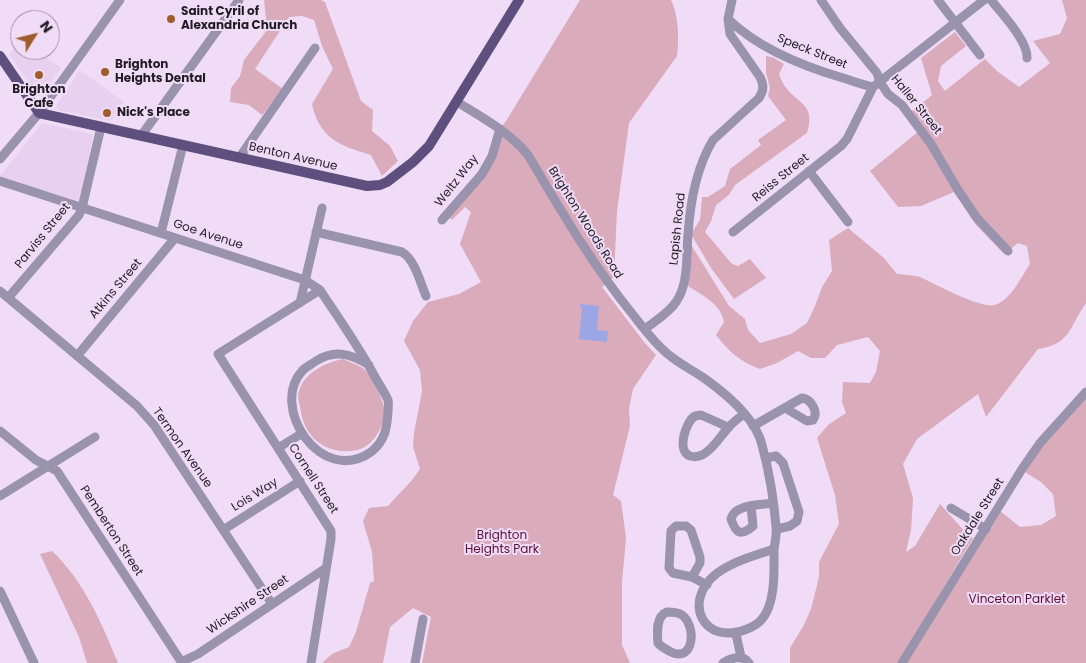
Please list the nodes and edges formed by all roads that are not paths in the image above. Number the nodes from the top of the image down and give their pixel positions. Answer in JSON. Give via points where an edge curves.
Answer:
{"nodes":[{"id":1,"x":120,"y":0,"type":"edge"},
{"id":2,"x":239,"y":0,"type":"edge"},
{"id":3,"x":519,"y":0,"type":"edge"},
{"id":4,"x":732,"y":0,"type":"edge"},
{"id":5,"x":821,"y":0,"type":"edge"},
{"id":6,"x":938,"y":0,"type":"edge"},
{"id":7,"x":984,"y":0,"type":"edge"},
{"id":8,"x":992,"y":0,"type":"edge"},
{"id":9,"x":728,"y":19,"type":"junction"},
{"id":10,"x":956,"y":23,"type":"junction"},
{"id":11,"x":315,"y":48,"type":"dead end"},
{"id":12,"x":980,"y":55,"type":"dead end"},
{"id":13,"x":0,"y":56,"type":"edge"},
{"id":14,"x":1027,"y":58,"type":"dead end"},
{"id":15,"x":876,"y":84,"type":"junction"},
{"id":16,"x":457,"y":102,"type":"junction"},
{"id":17,"x":39,"y":113,"type":"junction"},
{"id":18,"x":101,"y":127,"type":"junction"},
{"id":19,"x":500,"y":129,"type":"junction"},
{"id":20,"x":141,"y":136,"type":"junction"},
{"id":21,"x":183,"y":145,"type":"junction"},
{"id":22,"x":239,"y":158,"type":"junction"},
{"id":23,"x":0,"y":159,"type":"edge"},
{"id":24,"x":809,"y":171,"type":"junction"},
{"id":25,"x":0,"y":181,"type":"edge"},
{"id":26,"x":82,"y":208,"type":"junction"},
{"id":27,"x":322,"y":208,"type":"dead end"},
{"id":28,"x":442,"y":220,"type":"dead end"},
{"id":29,"x":848,"y":222,"type":"dead end"},
{"id":30,"x":316,"y":232,"type":"junction"},
{"id":31,"x":733,"y":232,"type":"dead end"},
{"id":32,"x":161,"y":233,"type":"junction"},
{"id":33,"x":175,"y":238,"type":"junction"},
{"id":34,"x":1008,"y":251,"type":"dead end"},
{"id":35,"x":305,"y":280,"type":"junction"},
{"id":36,"x":320,"y":290,"type":"junction"},
{"id":37,"x":0,"y":291,"type":"edge"},
{"id":38,"x":426,"y":296,"type":"dead end"},
{"id":39,"x":8,"y":298,"type":"junction"},
{"id":40,"x":300,"y":303,"type":"junction"},
{"id":41,"x":645,"y":329,"type":"junction"},
{"id":42,"x":77,"y":356,"type":"junction"},
{"id":43,"x":368,"y":365,"type":"junction"},
{"id":44,"x":1086,"y":392,"type":"edge"},
{"id":45,"x":785,"y":408,"type":"dead end"},
{"id":46,"x":744,"y":414,"type":"junction"},
{"id":47,"x":753,"y":426,"type":"junction"},
{"id":48,"x":728,"y":427,"type":"junction"},
{"id":49,"x":0,"y":431,"type":"edge"},
{"id":50,"x":301,"y":434,"type":"junction"},
{"id":51,"x":95,"y":437,"type":"dead end"},
{"id":52,"x":278,"y":448,"type":"junction"},
{"id":53,"x":766,"y":458,"type":"junction"},
{"id":54,"x":48,"y":466,"type":"junction"},
{"id":55,"x":300,"y":482,"type":"junction"},
{"id":56,"x":0,"y":496,"type":"edge"},
{"id":57,"x":773,"y":503,"type":"junction"},
{"id":58,"x":751,"y":506,"type":"dead end"},
{"id":59,"x":951,"y":508,"type":"dead end"},
{"id":60,"x":776,"y":529,"type":"junction"},
{"id":61,"x":986,"y":529,"type":"junction"},
{"id":62,"x":223,"y":530,"type":"junction"},
{"id":63,"x":774,"y":549,"type":"junction"},
{"id":64,"x":326,"y":568,"type":"junction"},
{"id":65,"x":692,"y":577,"type":"junction"},
{"id":66,"x":707,"y":585,"type":"junction"},
{"id":67,"x":0,"y":591,"type":"edge"},
{"id":68,"x":272,"y":604,"type":"junction"},
{"id":69,"x":423,"y":619,"type":"dead end"},
{"id":70,"x":704,"y":623,"type":"junction"},
{"id":71,"x":692,"y":630,"type":"junction"},
{"id":72,"x":736,"y":634,"type":"junction"},
{"id":73,"x":745,"y":660,"type":"edge"},
{"id":74,"x":182,"y":662,"type":"edge"},
{"id":75,"x":34,"y":663,"type":"edge"},
{"id":76,"x":311,"y":663,"type":"edge"},
{"id":77,"x":415,"y":663,"type":"edge"},
{"id":78,"x":723,"y":663,"type":"edge"},
{"id":79,"x":902,"y":663,"type":"edge"}],
"edges":[{"from":1,"to":17,"type":"street"},
{"from":2,"to":20,"type":"street"},
{"from":3,"to":16,"type":"main road","name":"Benton Avenue"},
{"from":4,"to":9,"type":"street"},
{"from":5,"to":15,"type":"street","name":"Haller Street","via":[[877,73]]},
{"from":6,"to":10,"type":"street"},
{"from":7,"to":10,"type":"street"},
{"from":8,"to":14,"type":"street","via":[[1022,41]]},
{"from":9,"to":15,"type":"street","name":"Speck Street","via":[[760,45],[816,70]]},
{"from":9,"to":41,"type":"street","name":"Lapish Road","via":[[730,34],[760,77],[763,91],[760,98],[709,148],[692,201],[686,274],[681,293],[671,308]]},
{"from":10,"to":12,"type":"street"},
{"from":10,"to":15,"type":"street"},
{"from":11,"to":22,"type":"street"},
{"from":13,"to":17,"type":"main road"},
{"from":15,"to":24,"type":"street","name":"Reiss Street","via":[[844,142]]},
{"from":15,"to":34,"type":"street","name":"Haller Street","via":[[902,105],[931,144],[977,218]]},
{"from":16,"to":19,"type":"street","name":"Brighton Woods Road"},
{"from":16,"to":22,"type":"main road","name":"Benton Avenue","via":[[429,146],[394,178],[380,185],[367,186]]},
{"from":17,"to":18,"type":"main road","name":"Benton Avenue"},
{"from":17,"to":23,"type":"street"},
{"from":18,"to":20,"type":"main road","name":"Benton Avenue"},
{"from":18,"to":26,"type":"street","name":"Parviss Street"},
{"from":19,"to":28,"type":"street","name":"Weltz Way","via":[[485,170]]},
{"from":19,"to":41,"type":"street","name":"Brighton Woods Road","via":[[528,155],[584,249]]},
{"from":20,"to":21,"type":"main road","name":"Benton Avenue"},
{"from":21,"to":22,"type":"main road","name":"Benton Avenue"},
{"from":21,"to":32,"type":"street"},
{"from":24,"to":29,"type":"street"},
{"from":24,"to":31,"type":"street","name":"Reiss Street"},
{"from":25,"to":26,"type":"street","name":"Goe Avenue"},
{"from":26,"to":32,"type":"street","name":"Goe Avenue"},
{"from":26,"to":39,"type":"street","name":"Parviss Street"},
{"from":27,"to":30,"type":"street"},
{"from":30,"to":35,"type":"street"},
{"from":30,"to":38,"type":"street","via":[[402,252]]},
{"from":32,"to":33,"type":"street","name":"Goe Avenue"},
{"from":33,"to":35,"type":"street","name":"Goe Avenue"},
{"from":33,"to":42,"type":"street","name":"Atkins Street"},
{"from":35,"to":36,"type":"street","name":"Goe Avenue"},
{"from":35,"to":40,"type":"street"},
{"from":36,"to":40,"type":"street"},
{"from":36,"to":43,"type":"street","name":"Goe Avenue"},
{"from":37,"to":39,"type":"street","name":"Termon Avenue"},
{"from":39,"to":42,"type":"street","name":"Termon Avenue"},
{"from":40,"to":52,"type":"street","name":"Cornell Street","via":[[218,354]]},
{"from":41,"to":46,"type":"street","name":"Brighton Woods Road","via":[[668,355],[704,378]]},
{"from":42,"to":62,"type":"street","name":"Termon Avenue","via":[[137,406],[154,425]]},
{"from":43,"to":50,"type":"street","via":[[342,353],[320,358],[303,370],[296,380],[292,410]]},
{"from":43,"to":50,"type":"street","via":[[388,401],[387,428],[381,441],[360,458],[344,460],[326,457]]},
{"from":44,"to":61,"type":"street","name":"Oakdale Street","via":[[1040,443]]},
{"from":45,"to":47,"type":"street"},
{"from":46,"to":47,"type":"street","name":"Brighton Woods Road"},
{"from":46,"to":48,"type":"street"},
{"from":47,"to":53,"type":"street","name":"Brighton Woods Road"},
{"from":48,"to":48,"type":"street","via":[[701,415],[694,416],[682,446],[684,451],[694,457],[704,454]]},
{"from":49,"to":54,"type":"street","name":"Pemberton Street"},
{"from":50,"to":52,"type":"street"},
{"from":51,"to":54,"type":"street"},
{"from":52,"to":55,"type":"street","name":"Cornell Street"},
{"from":53,"to":57,"type":"street","name":"Brighton Woods Road"},
{"from":53,"to":60,"type":"street","via":[[776,456],[783,463],[798,512],[797,521]]},
{"from":54,"to":56,"type":"street"},
{"from":54,"to":74,"type":"street","name":"Pemberton Street","via":[[57,471]]},
{"from":55,"to":62,"type":"street","name":"Lois Way"},
{"from":55,"to":64,"type":"street","name":"Cornell Street","via":[[331,531]]},
{"from":57,"to":58,"type":"street"},
{"from":57,"to":60,"type":"street","name":"Brighton Woods Road"},
{"from":59,"to":61,"type":"street"},
{"from":60,"to":63,"type":"street","name":"Brighton Woods Road"},
{"from":61,"to":79,"type":"street","name":"Oakdale Street"},
{"from":62,"to":68,"type":"street","name":"Termon Avenue"},
{"from":63,"to":66,"type":"street","via":[[737,561],[715,575]]},
{"from":63,"to":72,"type":"street","name":"Brighton Woods Road","via":[[769,606],[762,619]]},
{"from":64,"to":68,"type":"street","name":"Wickshire Street"},
{"from":64,"to":76,"type":"street","name":"Cornell Street"},
{"from":65,"to":65,"type":"street","via":[[676,574],[669,568],[671,531],[676,526],[686,526],[691,530],[700,558]]},
{"from":65,"to":66,"type":"street"},
{"from":66,"to":70,"type":"street","via":[[700,596],[699,609]]},
{"from":67,"to":75,"type":"street"},
{"from":68,"to":74,"type":"street","name":"Wickshire Street"},
{"from":69,"to":77,"type":"street"},
{"from":70,"to":71,"type":"street"},
{"from":70,"to":72,"type":"street","via":[[712,630]]},
{"from":71,"to":71,"type":"street","via":[[680,613],[664,612],[659,619],[658,643],[662,648],[682,655],[692,639]]},
{"from":72,"to":73,"type":"street"},
{"from":73,"to":78,"type":"street"}]}
